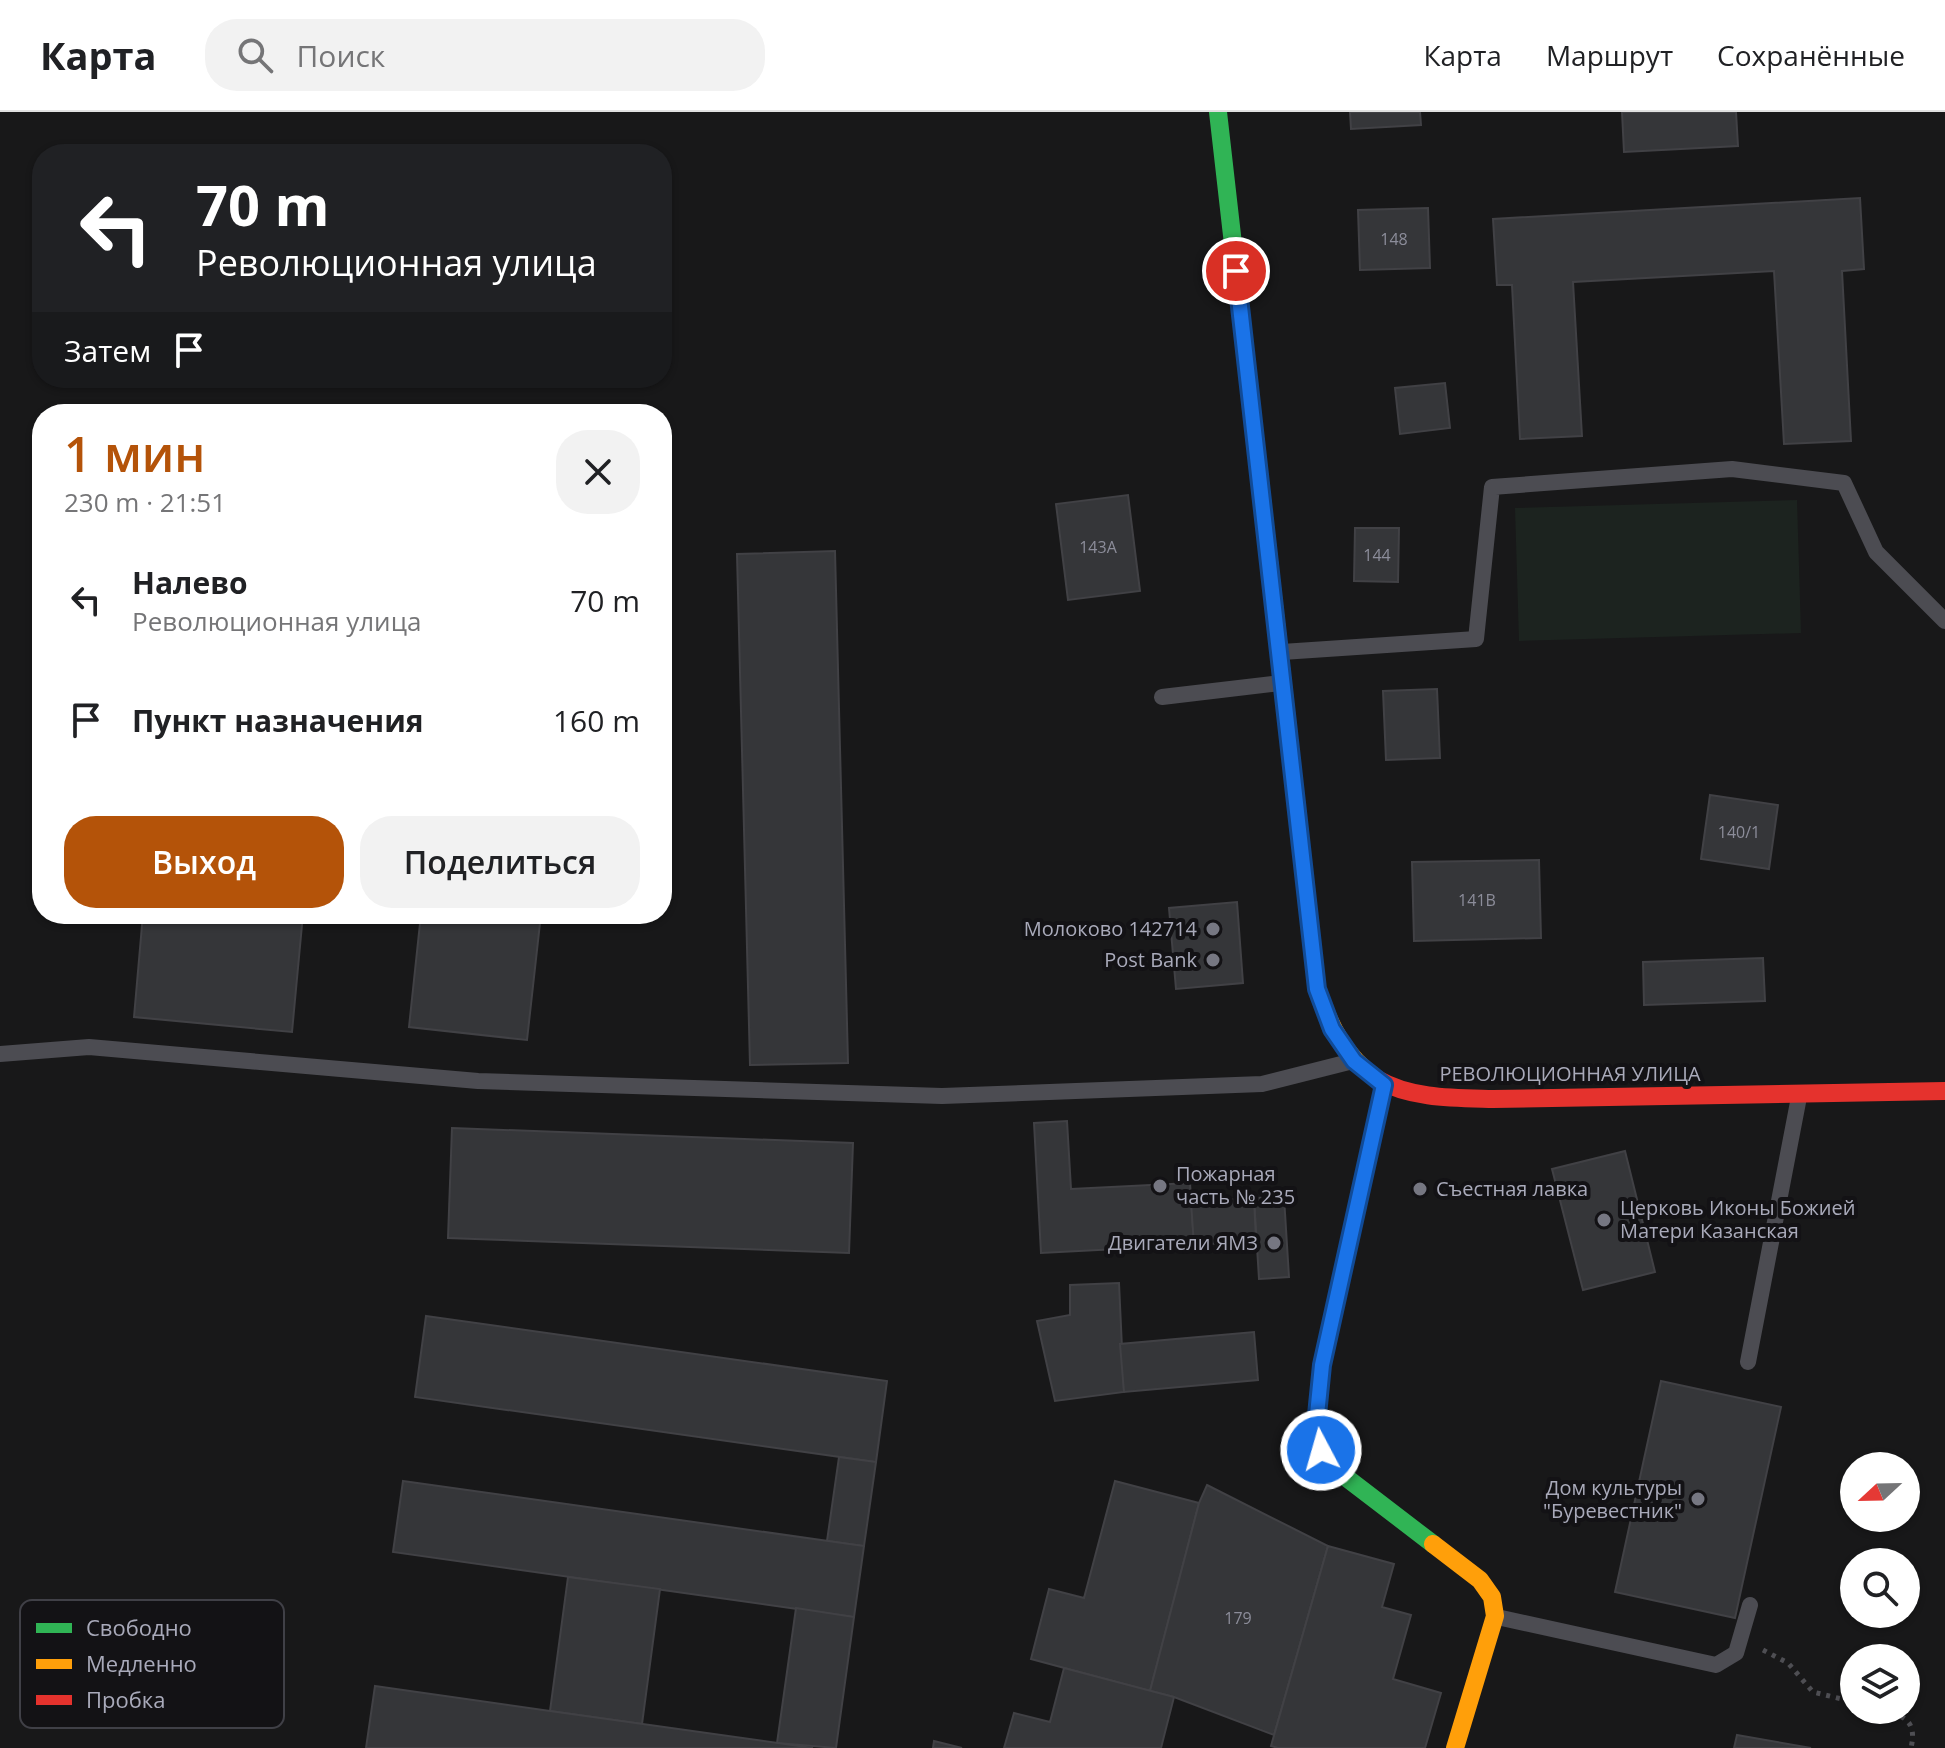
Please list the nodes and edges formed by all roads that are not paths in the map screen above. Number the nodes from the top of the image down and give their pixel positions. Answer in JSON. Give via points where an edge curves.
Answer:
{"nodes":[{"id":1,"x":1218,"y":112,"type":"edge"},
{"id":2,"x":1945,"y":621,"type":"edge"},
{"id":3,"x":1279,"y":652,"type":"junction"},
{"id":4,"x":1282,"y":683,"type":"junction"},
{"id":5,"x":1162,"y":697,"type":"dead end"},
{"id":6,"x":0,"y":1054,"type":"edge"},
{"id":7,"x":1354,"y":1061,"type":"junction"},
{"id":8,"x":1384,"y":1085,"type":"junction"},
{"id":9,"x":1945,"y":1091,"type":"edge"},
{"id":10,"x":1800,"y":1094,"type":"junction"},
{"id":11,"x":1748,"y":1362,"type":"dead end"},
{"id":12,"x":1750,"y":1605,"type":"dead end"},
{"id":13,"x":1495,"y":1616,"type":"junction"},
{"id":14,"x":1455,"y":1748,"type":"edge"}],
"edges":[{"from":1,"to":3,"type":"main road","name":"РЕВОЛЮЦИОННАЯ УЛИЦА"},
{"from":2,"to":3,"type":"lane","via":[[1876,552],[1844,483],[1732,469],[1492,487],[1476,639]]},
{"from":3,"to":4,"type":"main road","name":"РЕВОЛЮЦИОННАЯ УЛИЦА"},
{"from":4,"to":5,"type":"lane"},
{"from":4,"to":7,"type":"main road","name":"РЕВОЛЮЦИОННАЯ УЛИЦА","via":[[1317,989],[1332,1029]]},
{"from":6,"to":7,"type":"lane","via":[[89,1047],[478,1081],[942,1096],[1262,1084]]},
{"from":7,"to":8,"type":"main road","name":"РЕВОЛЮЦИОННАЯ УЛИЦА"},
{"from":8,"to":10,"type":"main road","name":"РЕВОЛЮЦИОННАЯ УЛИЦА","via":[[1421,1096],[1493,1099]]},
{"from":8,"to":13,"type":"main road","via":[[1322,1365],[1317,1415],[1321,1450],[1335,1469],[1480,1580],[1492,1597]]},
{"from":9,"to":10,"type":"main road","name":"РЕВОЛЮЦИОННАЯ УЛИЦА"},
{"from":10,"to":11,"type":"lane"},
{"from":12,"to":13,"type":"lane","via":[[1736,1653],[1716,1665]]},
{"from":13,"to":14,"type":"main road"}]}
